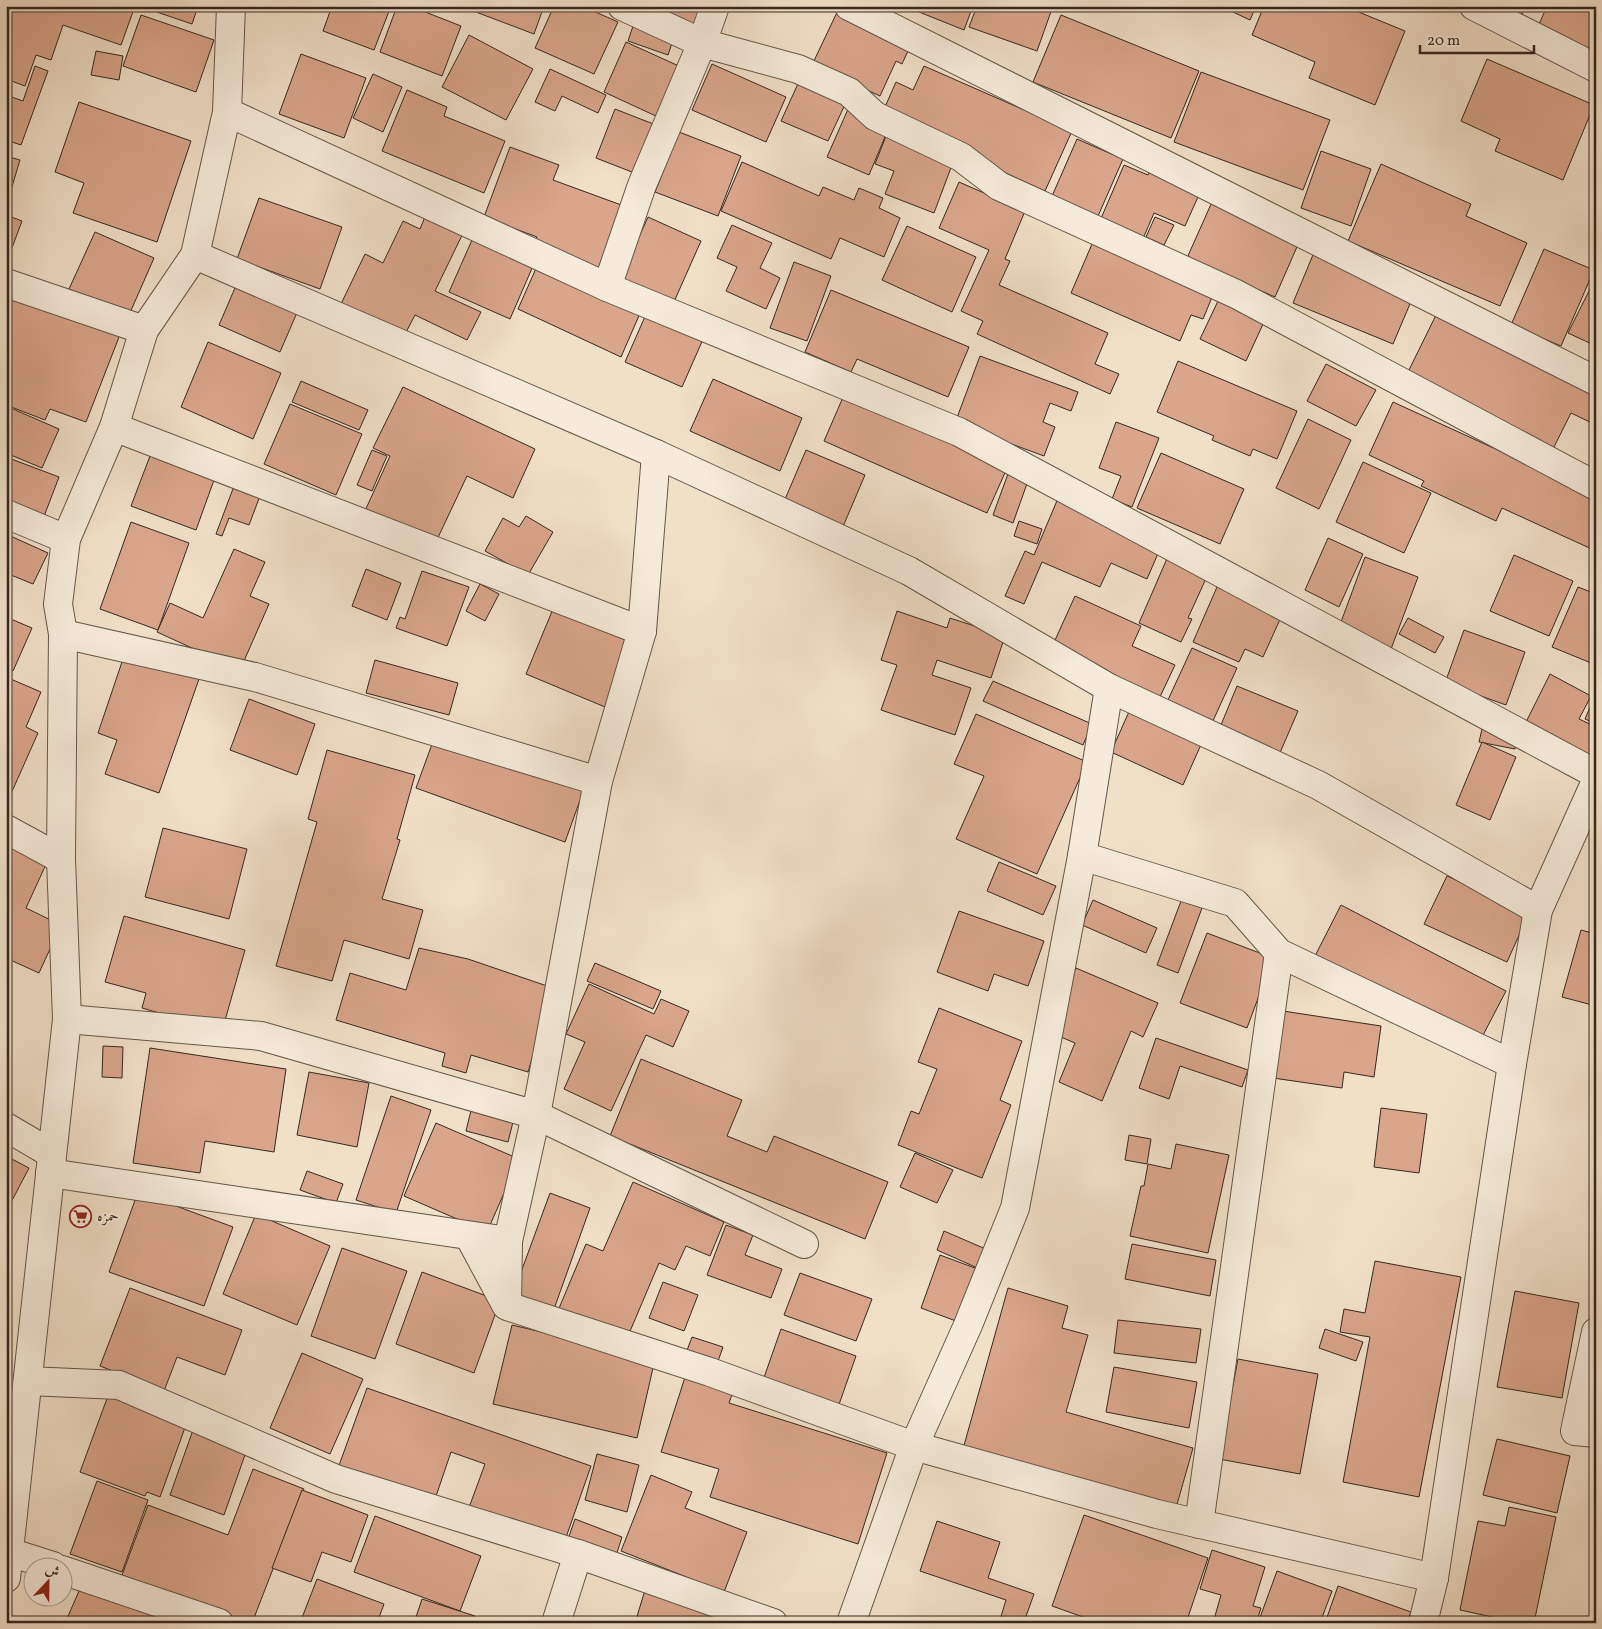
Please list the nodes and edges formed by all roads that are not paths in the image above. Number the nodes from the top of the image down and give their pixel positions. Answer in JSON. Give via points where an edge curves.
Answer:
{"nodes":[{"id":1,"x":231,"y":6,"type":"edge"},
{"id":2,"x":622,"y":6,"type":"edge"},
{"id":3,"x":715,"y":6,"type":"edge"},
{"id":4,"x":849,"y":6,"type":"edge"},
{"id":5,"x":1474,"y":6,"type":"edge"},
{"id":6,"x":702,"y":42,"type":"junction"},
{"id":7,"x":1596,"y":68,"type":"edge"},
{"id":8,"x":227,"y":112,"type":"junction"},
{"id":9,"x":196,"y":254,"type":"junction"},
{"id":10,"x":6,"y":283,"type":"edge"},
{"id":11,"x":607,"y":287,"type":"junction"},
{"id":12,"x":144,"y":330,"type":"junction"},
{"id":13,"x":1596,"y":381,"type":"edge"},
{"id":14,"x":114,"y":427,"type":"junction"},
{"id":15,"x":656,"y":454,"type":"junction"},
{"id":16,"x":1596,"y":486,"type":"edge"},
{"id":17,"x":6,"y":514,"type":"edge"},
{"id":18,"x":66,"y":539,"type":"junction"},
{"id":19,"x":642,"y":632,"type":"junction"},
{"id":20,"x":63,"y":634,"type":"junction"},
{"id":21,"x":1109,"y":688,"type":"junction"},
{"id":22,"x":1596,"y":774,"type":"edge"},
{"id":23,"x":598,"y":781,"type":"junction"},
{"id":24,"x":1596,"y":781,"type":"edge"},
{"id":25,"x":6,"y":829,"type":"edge"},
{"id":26,"x":1082,"y":856,"type":"junction"},
{"id":27,"x":61,"y":859,"type":"junction"},
{"id":28,"x":1538,"y":910,"type":"junction"},
{"id":29,"x":1279,"y":953,"type":"junction"},
{"id":30,"x":67,"y":1020,"type":"junction"},
{"id":31,"x":1512,"y":1064,"type":"junction"},
{"id":32,"x":536,"y":1115,"type":"junction"},
{"id":33,"x":6,"y":1127,"type":"edge"},
{"id":34,"x":51,"y":1163,"type":"junction"},
{"id":35,"x":468,"y":1236,"type":"junction"},
{"id":36,"x":508,"y":1241,"type":"junction"},
{"id":37,"x":804,"y":1244,"type":"dead end"},
{"id":38,"x":507,"y":1306,"type":"junction"},
{"id":39,"x":1596,"y":1332,"type":"edge"},
{"id":40,"x":28,"y":1381,"type":"junction"},
{"id":41,"x":15,"y":1411,"type":"edge"},
{"id":42,"x":1596,"y":1433,"type":"edge"},
{"id":43,"x":914,"y":1446,"type":"junction"},
{"id":44,"x":1199,"y":1524,"type":"junction"},
{"id":45,"x":578,"y":1554,"type":"junction"},
{"id":46,"x":8,"y":1565,"type":"edge"},
{"id":47,"x":22,"y":1565,"type":"edge"},
{"id":48,"x":72,"y":1573,"type":"edge"},
{"id":49,"x":1434,"y":1578,"type":"junction"},
{"id":50,"x":219,"y":1623,"type":"edge"},
{"id":51,"x":556,"y":1623,"type":"edge"},
{"id":52,"x":773,"y":1623,"type":"edge"},
{"id":53,"x":851,"y":1623,"type":"edge"},
{"id":54,"x":1422,"y":1623,"type":"edge"}],
"edges":[{"from":1,"to":8,"type":"street"},
{"from":2,"to":6,"type":"street"},
{"from":3,"to":6,"type":"street"},
{"from":4,"to":13,"type":"street"},
{"from":5,"to":7,"type":"street"},
{"from":6,"to":11,"type":"street","via":[[642,185]]},
{"from":6,"to":16,"type":"street","via":[[798,69],[850,92],[875,116],[961,157],[999,186],[1236,294]]},
{"from":8,"to":9,"type":"street"},
{"from":8,"to":11,"type":"street"},
{"from":9,"to":12,"type":"street"},
{"from":9,"to":15,"type":"street"},
{"from":10,"to":12,"type":"street"},
{"from":11,"to":22,"type":"street","via":[[959,432]]},
{"from":12,"to":14,"type":"street"},
{"from":14,"to":18,"type":"street"},
{"from":14,"to":19,"type":"street"},
{"from":15,"to":19,"type":"street"},
{"from":15,"to":21,"type":"street","via":[[909,571]]},
{"from":17,"to":18,"type":"street"},
{"from":18,"to":20,"type":"street","via":[[58,604]]},
{"from":19,"to":23,"type":"street"},
{"from":20,"to":23,"type":"street","via":[[255,677]]},
{"from":20,"to":27,"type":"street"},
{"from":21,"to":26,"type":"street"},
{"from":21,"to":28,"type":"street","via":[[1318,785]]},
{"from":23,"to":32,"type":"street"},
{"from":24,"to":28,"type":"street"},
{"from":25,"to":27,"type":"street"},
{"from":26,"to":29,"type":"street","via":[[1236,903]]},
{"from":26,"to":43,"type":"street","via":[[1015,1208]]},
{"from":27,"to":30,"type":"street"},
{"from":28,"to":31,"type":"street"},
{"from":29,"to":31,"type":"street"},
{"from":29,"to":44,"type":"street"},
{"from":30,"to":32,"type":"street","via":[[261,1036]]},
{"from":30,"to":34,"type":"street"},
{"from":31,"to":49,"type":"street"},
{"from":32,"to":36,"type":"street"},
{"from":32,"to":37,"type":"street"},
{"from":33,"to":34,"type":"street"},
{"from":34,"to":35,"type":"street"},
{"from":34,"to":40,"type":"street"},
{"from":35,"to":36,"type":"street"},
{"from":35,"to":38,"type":"street"},
{"from":36,"to":38,"type":"street"},
{"from":38,"to":43,"type":"street","via":[[710,1372]]},
{"from":39,"to":42,"type":"street","via":[[1575,1431]]},
{"from":40,"to":41,"type":"street"},
{"from":40,"to":45,"type":"street","via":[[119,1385],[336,1479]]},
{"from":41,"to":46,"type":"street"},
{"from":43,"to":44,"type":"street"},
{"from":43,"to":53,"type":"street"},
{"from":44,"to":49,"type":"street"},
{"from":45,"to":51,"type":"street"},
{"from":45,"to":52,"type":"street"},
{"from":46,"to":47,"type":"street"},
{"from":48,"to":50,"type":"street"},
{"from":49,"to":54,"type":"street"}]}
